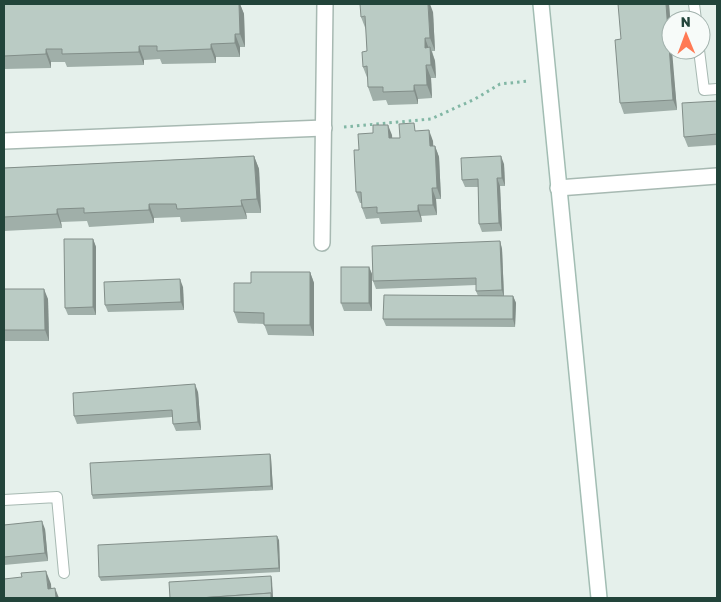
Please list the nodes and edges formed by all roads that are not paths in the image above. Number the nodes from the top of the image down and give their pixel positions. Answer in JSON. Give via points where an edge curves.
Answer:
{"nodes":[{"id":1,"x":325,"y":4,"type":"edge"},
{"id":2,"x":541,"y":4,"type":"edge"},
{"id":3,"x":700,"y":60,"type":"edge"},
{"id":4,"x":717,"y":89,"type":"edge"},
{"id":5,"x":324,"y":128,"type":"junction"},
{"id":6,"x":4,"y":141,"type":"edge"},
{"id":7,"x":717,"y":176,"type":"edge"},
{"id":8,"x":558,"y":188,"type":"junction"},
{"id":9,"x":322,"y":243,"type":"dead end"},
{"id":10,"x":4,"y":500,"type":"edge"},
{"id":11,"x":64,"y":573,"type":"dead end"},
{"id":12,"x":599,"y":598,"type":"edge"}],
"edges":[{"from":1,"to":5,"type":"street"},
{"from":2,"to":8,"type":"street"},
{"from":3,"to":4,"type":"lane","via":[[704,90]]},
{"from":5,"to":6,"type":"street"},
{"from":5,"to":9,"type":"street"},
{"from":7,"to":8,"type":"street"},
{"from":8,"to":12,"type":"street"},
{"from":10,"to":11,"type":"lane","via":[[57,497]]}]}
